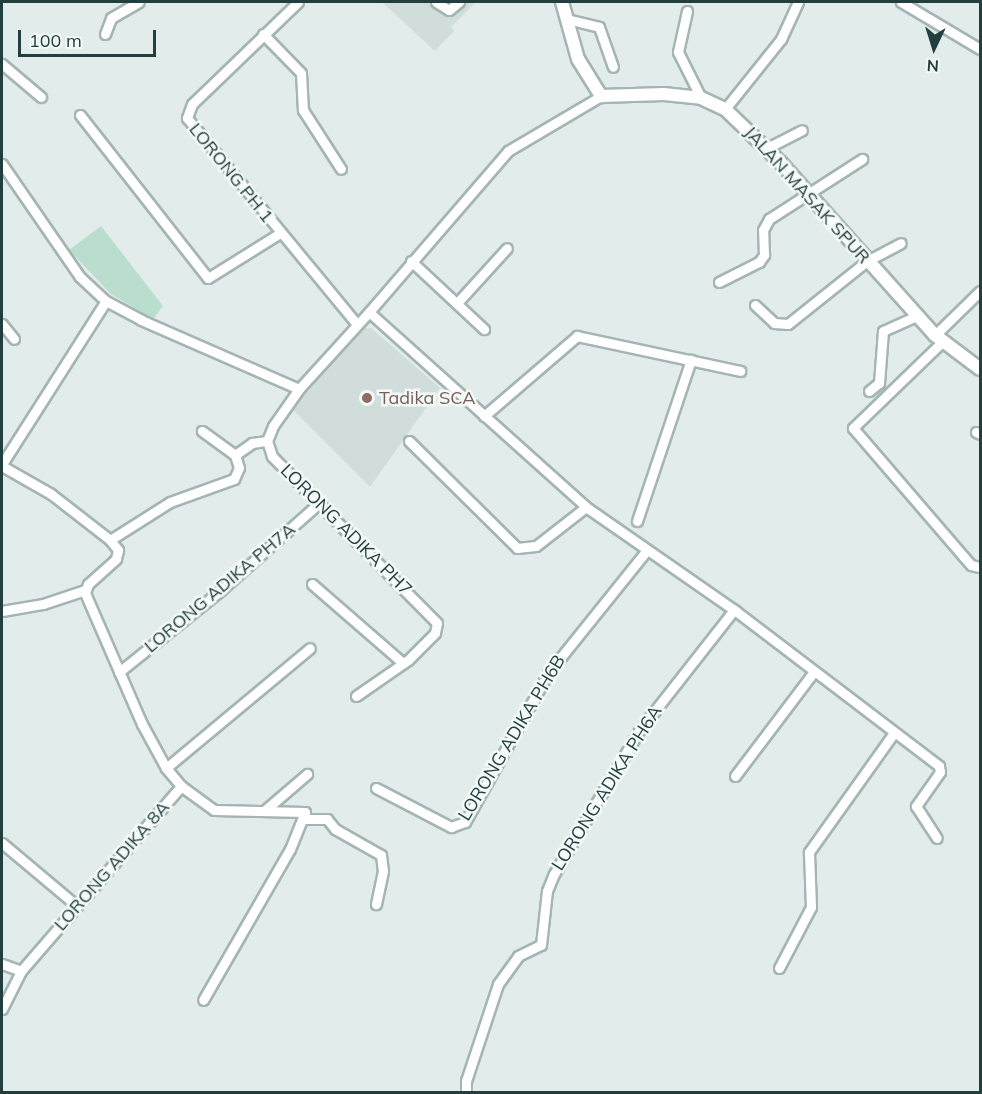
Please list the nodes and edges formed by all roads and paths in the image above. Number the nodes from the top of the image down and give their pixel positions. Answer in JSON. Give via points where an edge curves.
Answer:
{"nodes":[{"id":1,"x":139,"y":2,"type":"edge"},
{"id":2,"x":298,"y":2,"type":"edge"},
{"id":3,"x":436,"y":2,"type":"edge"},
{"id":4,"x":459,"y":2,"type":"edge"},
{"id":5,"x":562,"y":2,"type":"edge"},
{"id":6,"x":798,"y":2,"type":"edge"},
{"id":7,"x":901,"y":2,"type":"edge"},
{"id":8,"x":687,"y":11,"type":"dead end"},
{"id":9,"x":567,"y":19,"type":"junction"},
{"id":10,"x":105,"y":34,"type":"dead end"},
{"id":11,"x":263,"y":34,"type":"junction"},
{"id":12,"x":981,"y":49,"type":"edge"},
{"id":13,"x":2,"y":63,"type":"edge"},
{"id":14,"x":613,"y":68,"type":"dead end"},
{"id":15,"x":601,"y":96,"type":"junction"},
{"id":16,"x":41,"y":97,"type":"dead end"},
{"id":17,"x":701,"y":98,"type":"junction"},
{"id":18,"x":726,"y":109,"type":"junction"},
{"id":19,"x":81,"y":115,"type":"dead end"},
{"id":20,"x":802,"y":130,"type":"dead end"},
{"id":21,"x":767,"y":148,"type":"junction"},
{"id":22,"x":862,"y":159,"type":"dead end"},
{"id":23,"x":2,"y":164,"type":"edge"},
{"id":24,"x":341,"y":169,"type":"dead end"},
{"id":25,"x":809,"y":193,"type":"junction"},
{"id":26,"x":280,"y":233,"type":"junction"},
{"id":27,"x":901,"y":243,"type":"dead end"},
{"id":28,"x":507,"y":248,"type":"dead end"},
{"id":29,"x":411,"y":261,"type":"junction"},
{"id":30,"x":867,"y":261,"type":"junction"},
{"id":31,"x":719,"y":282,"type":"dead end"},
{"id":32,"x":981,"y":291,"type":"edge"},
{"id":33,"x":106,"y":301,"type":"junction"},
{"id":34,"x":457,"y":303,"type":"junction"},
{"id":35,"x":755,"y":305,"type":"dead end"},
{"id":36,"x":369,"y":312,"type":"junction"},
{"id":37,"x":917,"y":316,"type":"junction"},
{"id":38,"x":2,"y":324,"type":"edge"},
{"id":39,"x":357,"y":324,"type":"junction"},
{"id":40,"x":484,"y":329,"type":"dead end"},
{"id":41,"x":14,"y":339,"type":"dead end"},
{"id":42,"x":939,"y":339,"type":"junction"},
{"id":43,"x":691,"y":360,"type":"junction"},
{"id":44,"x":981,"y":369,"type":"edge"},
{"id":45,"x":740,"y":371,"type":"dead end"},
{"id":46,"x":299,"y":389,"type":"junction"},
{"id":47,"x":869,"y":391,"type":"dead end"},
{"id":48,"x":484,"y":416,"type":"junction"},
{"id":49,"x":202,"y":431,"type":"dead end"},
{"id":50,"x":267,"y":441,"type":"junction"},
{"id":51,"x":409,"y":441,"type":"dead end"},
{"id":52,"x":235,"y":455,"type":"junction"},
{"id":53,"x":2,"y":465,"type":"edge"},
{"id":54,"x":319,"y":503,"type":"junction"},
{"id":55,"x":586,"y":507,"type":"junction"},
{"id":56,"x":637,"y":522,"type":"dead end"},
{"id":57,"x":110,"y":540,"type":"junction"},
{"id":58,"x":647,"y":550,"type":"junction"},
{"id":59,"x":981,"y":567,"type":"edge"},
{"id":60,"x":312,"y":584,"type":"dead end"},
{"id":61,"x":85,"y":590,"type":"junction"},
{"id":62,"x":734,"y":610,"type":"junction"},
{"id":63,"x":2,"y":611,"type":"edge"},
{"id":64,"x":310,"y":648,"type":"dead end"},
{"id":65,"x":403,"y":663,"type":"junction"},
{"id":66,"x":119,"y":672,"type":"junction"},
{"id":67,"x":813,"y":673,"type":"junction"},
{"id":68,"x":356,"y":696,"type":"dead end"},
{"id":69,"x":894,"y":733,"type":"junction"},
{"id":70,"x":166,"y":768,"type":"junction"},
{"id":71,"x":307,"y":774,"type":"dead end"},
{"id":72,"x":735,"y":776,"type":"dead end"},
{"id":73,"x":181,"y":786,"type":"junction"},
{"id":74,"x":376,"y":789,"type":"dead end"},
{"id":75,"x":264,"y":811,"type":"junction"},
{"id":76,"x":304,"y":819,"type":"junction"},
{"id":77,"x":937,"y":838,"type":"dead end"},
{"id":78,"x":2,"y":843,"type":"edge"},
{"id":79,"x":376,"y":904,"type":"dead end"},
{"id":80,"x":76,"y":905,"type":"junction"},
{"id":81,"x":2,"y":964,"type":"edge"},
{"id":82,"x":779,"y":968,"type":"dead end"},
{"id":83,"x":21,"y":971,"type":"junction"},
{"id":84,"x":204,"y":1000,"type":"dead end"},
{"id":85,"x":2,"y":1009,"type":"edge"},
{"id":86,"x":466,"y":1092,"type":"edge"}],
"edges":[{"from":1,"to":10,"type":"street","via":[[111,18]]},
{"from":2,"to":11,"type":"street","name":"LORONG PH 1"},
{"from":3,"to":4,"type":"street","via":[[449,10]]},
{"from":5,"to":9,"type":"street"},
{"from":6,"to":18,"type":"street","via":[[781,39]]},
{"from":7,"to":12,"type":"street"},
{"from":8,"to":17,"type":"street","via":[[678,52]]},
{"from":9,"to":14,"type":"street","via":[[599,27]]},
{"from":9,"to":15,"type":"street","via":[[579,59]]},
{"from":11,"to":24,"type":"street","via":[[301,73],[303,110]]},
{"from":11,"to":26,"type":"street","name":"LORONG PH 1","via":[[192,104],[187,118]]},
{"from":13,"to":16,"type":"street"},
{"from":15,"to":17,"type":"street","name":"JALAN MASAK SPUR","via":[[664,94]]},
{"from":15,"to":29,"type":"street","via":[[508,151]]},
{"from":17,"to":18,"type":"street","name":"JALAN MASAK SPUR"},
{"from":18,"to":21,"type":"street","name":"JALAN MASAK SPUR"},
{"from":19,"to":26,"type":"street","via":[[208,278],[217,276]]},
{"from":20,"to":21,"type":"street"},
{"from":21,"to":25,"type":"street","name":"JALAN MASAK SPUR"},
{"from":22,"to":25,"type":"street"},
{"from":23,"to":33,"type":"street","via":[[80,277]]},
{"from":25,"to":30,"type":"street","name":"JALAN MASAK SPUR"},
{"from":25,"to":31,"type":"street","via":[[765,224],[764,255],[759,262]]},
{"from":26,"to":39,"type":"street","name":"LORONG PH 1"},
{"from":27,"to":30,"type":"street"},
{"from":28,"to":34,"type":"street"},
{"from":29,"to":34,"type":"street"},
{"from":29,"to":36,"type":"street"},
{"from":30,"to":35,"type":"street","via":[[784,326],[774,323]]},
{"from":30,"to":37,"type":"street","name":"JALAN MASAK SPUR"},
{"from":32,"to":42,"type":"street"},
{"from":33,"to":46,"type":"street"},
{"from":33,"to":53,"type":"street"},
{"from":34,"to":40,"type":"street"},
{"from":36,"to":39,"type":"street"},
{"from":36,"to":48,"type":"street"},
{"from":37,"to":42,"type":"street","name":"JALAN MASAK SPUR"},
{"from":37,"to":47,"type":"street","via":[[883,332],[879,382]]},
{"from":38,"to":41,"type":"street"},
{"from":39,"to":46,"type":"street"},
{"from":42,"to":44,"type":"street","name":"JALAN MASAK SPUR"},
{"from":42,"to":59,"type":"street","via":[[854,428],[971,565]]},
{"from":43,"to":45,"type":"street"},
{"from":43,"to":48,"type":"street","via":[[577,336],[555,350]]},
{"from":43,"to":56,"type":"street"},
{"from":46,"to":50,"type":"street"},
{"from":48,"to":55,"type":"street"},
{"from":49,"to":52,"type":"street"},
{"from":50,"to":52,"type":"street","via":[[246,446]]},
{"from":50,"to":54,"type":"street","name":"LORONG ADIKA PH7","via":[[272,456]]},
{"from":51,"to":55,"type":"street","via":[[518,548],[536,546]]},
{"from":52,"to":57,"type":"street","via":[[239,468],[234,479],[170,502]]},
{"from":53,"to":57,"type":"street","via":[[51,494]]},
{"from":54,"to":65,"type":"street","name":"LORONG ADIKA PH7","via":[[435,619],[435,633]]},
{"from":54,"to":66,"type":"street","name":"LORONG ADIKA PH7A","via":[[221,590]]},
{"from":55,"to":58,"type":"street"},
{"from":57,"to":61,"type":"street","via":[[118,550],[116,559]]},
{"from":58,"to":62,"type":"street"},
{"from":58,"to":74,"type":"street","name":"LORONG ADIKA PH6B","via":[[549,672],[465,822],[451,827]]},
{"from":60,"to":65,"type":"street"},
{"from":61,"to":63,"type":"street","via":[[43,604]]},
{"from":61,"to":66,"type":"street"},
{"from":62,"to":67,"type":"street"},
{"from":62,"to":86,"type":"street","name":"LORONG ADIKA PH6A","via":[[639,731],[549,883],[541,945],[518,956],[498,984],[471,1062]]},
{"from":64,"to":70,"type":"street"},
{"from":65,"to":68,"type":"street"},
{"from":66,"to":70,"type":"street"},
{"from":67,"to":69,"type":"street"},
{"from":67,"to":72,"type":"street"},
{"from":69,"to":77,"type":"street","via":[[939,766],[940,772],[916,806]]},
{"from":69,"to":82,"type":"street","via":[[808,852],[811,907]]},
{"from":70,"to":73,"type":"street"},
{"from":71,"to":75,"type":"street"},
{"from":73,"to":75,"type":"street","via":[[213,810]]},
{"from":73,"to":80,"type":"street","name":"LORONG ADIKA 8A"},
{"from":75,"to":76,"type":"street","via":[[303,810]]},
{"from":76,"to":79,"type":"street","via":[[327,819],[335,829],[381,855],[383,871]]},
{"from":76,"to":84,"type":"street"},
{"from":78,"to":80,"type":"street"},
{"from":80,"to":83,"type":"street","name":"LORONG ADIKA 8A"},
{"from":81,"to":83,"type":"street"},
{"from":83,"to":85,"type":"street","name":"LORONG ADIKA 8A"}]}
